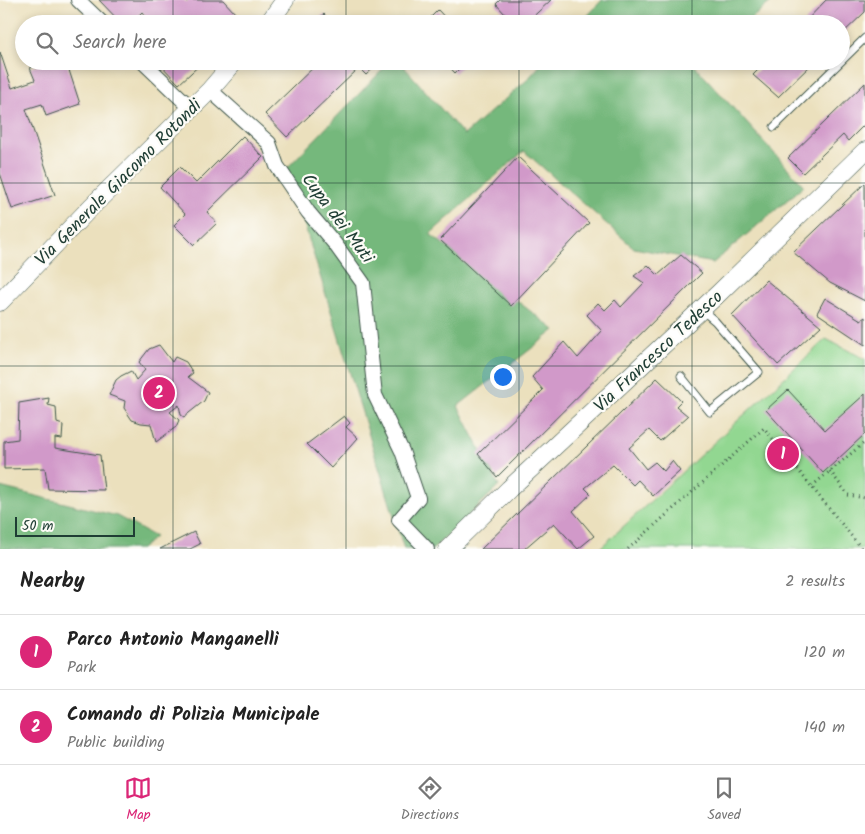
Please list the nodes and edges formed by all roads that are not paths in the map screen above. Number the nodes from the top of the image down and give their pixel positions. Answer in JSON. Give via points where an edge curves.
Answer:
{"nodes":[{"id":1,"x":78,"y":0,"type":"edge"},
{"id":2,"x":285,"y":0,"type":"edge"},
{"id":3,"x":94,"y":15,"type":"edge"},
{"id":4,"x":274,"y":15,"type":"edge"},
{"id":5,"x":865,"y":38,"type":"edge"},
{"id":6,"x":850,"y":53,"type":"edge"},
{"id":7,"x":152,"y":70,"type":"edge"},
{"id":8,"x":227,"y":70,"type":"edge"},
{"id":9,"x":832,"y":70,"type":"edge"},
{"id":10,"x":210,"y":90,"type":"junction"},
{"id":11,"x":192,"y":108,"type":"junction"},
{"id":12,"x":774,"y":127,"type":"dead end"},
{"id":13,"x":865,"y":151,"type":"edge"},
{"id":14,"x":0,"y":302,"type":"edge"},
{"id":15,"x":702,"y":310,"type":"junction"},
{"id":16,"x":681,"y":376,"type":"dead end"},
{"id":17,"x":427,"y":549,"type":"edge"},
{"id":18,"x":448,"y":549,"type":"edge"}],
"edges":[{"from":1,"to":3,"type":"street"},
{"from":2,"to":4,"type":"street"},
{"from":5,"to":6,"type":"lane"},
{"from":7,"to":11,"type":"street"},
{"from":8,"to":10,"type":"street","name":"Via Generale Giacomo Rotondi"},
{"from":9,"to":12,"type":"lane"},
{"from":10,"to":11,"type":"street","name":"Via Generale Giacomo Rotondi"},
{"from":10,"to":17,"type":"street","name":"Cupa dei Muti","via":[[269,143],[277,166],[363,283],[375,395],[402,451],[418,498],[399,520]]},
{"from":11,"to":14,"type":"street","name":"Via Generale Giacomo Rotondi"},
{"from":13,"to":15,"type":"street","name":"Via Francesco Tedesco"},
{"from":15,"to":16,"type":"lane","via":[[716,321],[759,372],[710,412]]},
{"from":15,"to":18,"type":"street","name":"Via Francesco Tedesco"}]}
